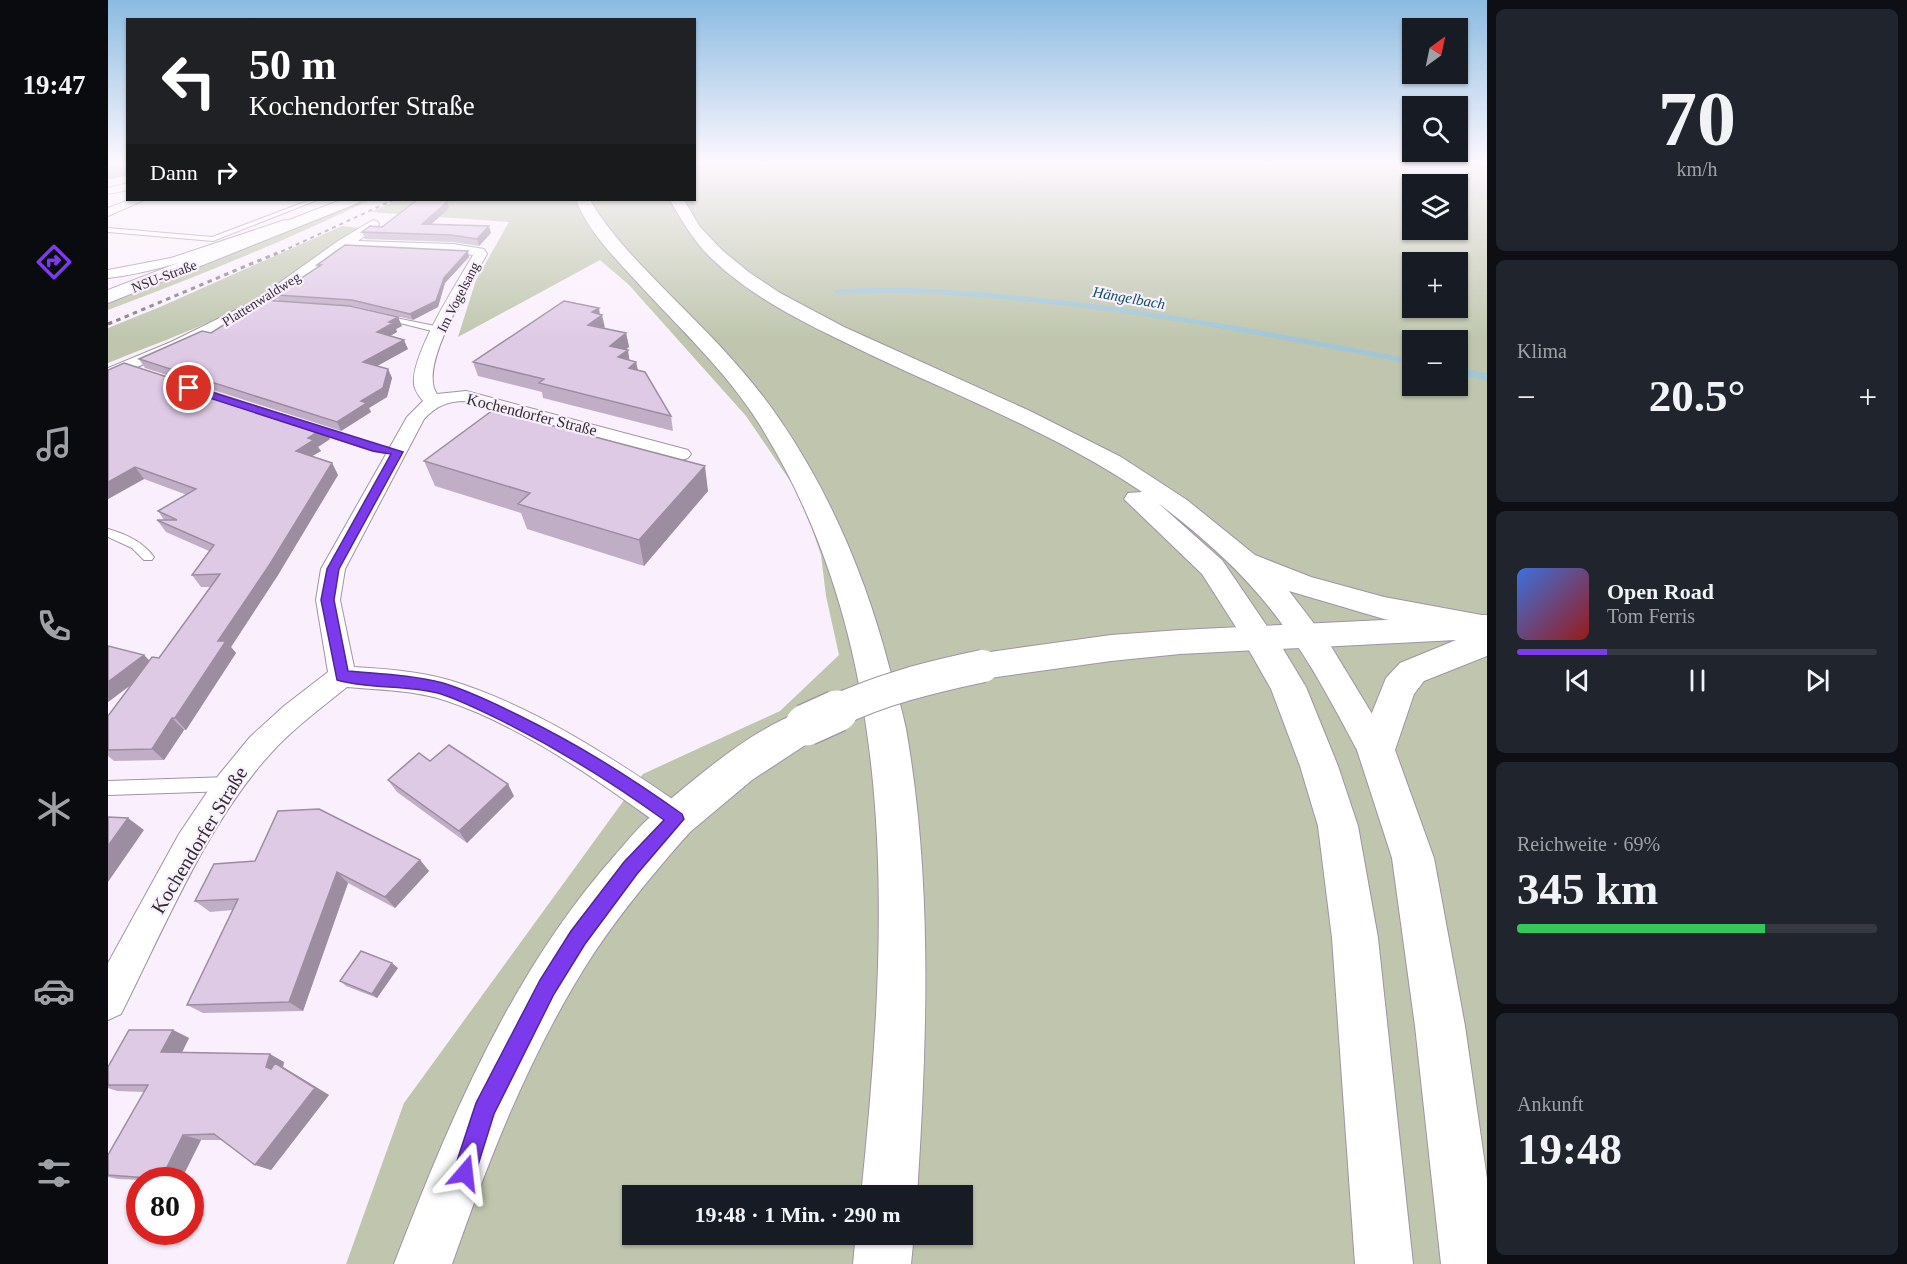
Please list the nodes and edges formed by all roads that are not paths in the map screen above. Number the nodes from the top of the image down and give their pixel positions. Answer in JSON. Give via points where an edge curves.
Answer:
{"nodes":[{"id":1,"x":270,"y":221,"type":"edge"},
{"id":2,"x":279,"y":221,"type":"edge"},
{"id":3,"x":284,"y":221,"type":"edge"},
{"id":4,"x":595,"y":221,"type":"edge"},
{"id":5,"x":690,"y":221,"type":"edge"},
{"id":6,"x":373,"y":225,"type":"edge"},
{"id":7,"x":108,"y":230,"type":"edge"},
{"id":8,"x":343,"y":244,"type":"junction"},
{"id":9,"x":108,"y":275,"type":"edge"},
{"id":10,"x":110,"y":293,"type":"edge"},
{"id":11,"x":376,"y":315,"type":"edge"},
{"id":12,"x":440,"y":330,"type":"junction"},
{"id":13,"x":108,"y":374,"type":"edge"},
{"id":14,"x":433,"y":401,"type":"junction"},
{"id":15,"x":994,"y":405,"type":"junction"},
{"id":16,"x":301,"y":424,"type":"edge"},
{"id":17,"x":398,"y":452,"type":"junction"},
{"id":18,"x":681,"y":454,"type":"dead end"},
{"id":19,"x":108,"y":533,"type":"edge"},
{"id":20,"x":148,"y":557,"type":"dead end"},
{"id":21,"x":1240,"y":558,"type":"junction"},
{"id":22,"x":1487,"y":627,"type":"edge"},
{"id":23,"x":1306,"y":636,"type":"junction"},
{"id":24,"x":1259,"y":638,"type":"junction"},
{"id":25,"x":1487,"y":643,"type":"edge"},
{"id":26,"x":342,"y":676,"type":"junction"},
{"id":27,"x":1376,"y":750,"type":"junction"},
{"id":28,"x":230,"y":784,"type":"junction"},
{"id":29,"x":108,"y":788,"type":"edge"},
{"id":30,"x":676,"y":819,"type":"junction"},
{"id":31,"x":108,"y":1001,"type":"edge"},
{"id":32,"x":484,"y":1110,"type":"junction"},
{"id":33,"x":890,"y":1185,"type":"edge"},
{"id":34,"x":884,"y":1245,"type":"edge"},
{"id":35,"x":423,"y":1264,"type":"edge"},
{"id":36,"x":440,"y":1264,"type":"edge"},
{"id":37,"x":882,"y":1264,"type":"edge"},
{"id":38,"x":1384,"y":1264,"type":"edge"},
{"id":39,"x":1470,"y":1264,"type":"edge"}],
"edges":[{"from":1,"to":7,"type":"lane","via":[[213,239]]},
{"from":2,"to":9,"type":"street","via":[[166,265]]},
{"from":3,"to":10,"type":"main road","name":"NSU-Straße","via":[[145,283]]},
{"from":4,"to":33,"type":"main road","via":[[727,367],[768,419],[824,517],[868,649],[888,734],[899,859],[903,977]]},
{"from":5,"to":15,"type":"street","via":[[726,262],[772,296]]},
{"from":6,"to":8,"type":"street","name":"Plattenwaldweg"},
{"from":8,"to":12,"type":"street","name":"Im Vogelsang","via":[[479,252]]},
{"from":8,"to":13,"type":"street","name":"Plattenwaldweg","via":[[265,304],[131,369]]},
{"from":9,"to":10,"type":"street","via":[[115,282]]},
{"from":11,"to":12,"type":"lane"},
{"from":12,"to":14,"type":"street","name":"Im Vogelsang","via":[[422,381]]},
{"from":14,"to":17,"type":"street","via":[[416,417]]},
{"from":14,"to":18,"type":"street","name":"Kochendorfer Straße","via":[[466,396]]},
{"from":15,"to":21,"type":"street","via":[[1115,464],[1173,503]]},
{"from":15,"to":24,"type":"street","via":[[1054,437],[1155,514],[1212,567]]},
{"from":16,"to":17,"type":"lane"},
{"from":17,"to":26,"type":"street","via":[[333,569],[328,600]]},
{"from":19,"to":20,"type":"lane","via":[[136,545]]},
{"from":21,"to":22,"type":"street","via":[[1301,584],[1384,608]]},
{"from":21,"to":23,"type":"street","via":[[1277,595]]},
{"from":22,"to":23,"type":"main road"},
{"from":23,"to":24,"type":"main road"},
{"from":23,"to":27,"type":"street"},
{"from":24,"to":30,"type":"main road","bridge":true,"via":[[1111,648],[983,666],[915,681],[806,725],[763,749]]},
{"from":24,"to":38,"type":"main road","via":[[1288,687],[1338,826],[1355,938]]},
{"from":25,"to":27,"type":"main road","via":[[1412,672],[1398,688]]},
{"from":26,"to":28,"type":"street","name":"Kochendorfer Straße","via":[[269,737]]},
{"from":26,"to":30,"type":"street","via":[[412,682],[477,702],[566,746]]},
{"from":27,"to":39,"type":"main road","via":[[1413,858],[1440,1026]]},
{"from":28,"to":29,"type":"lane"},
{"from":28,"to":31,"type":"street","name":"Kochendorfer Straße","via":[[184,857]]},
{"from":30,"to":32,"type":"main road","via":[[630,868],[578,938],[547,987]]},
{"from":32,"to":35,"type":"main road"},
{"from":32,"to":36,"type":"main road"},
{"from":34,"to":37,"type":"main road"}]}
